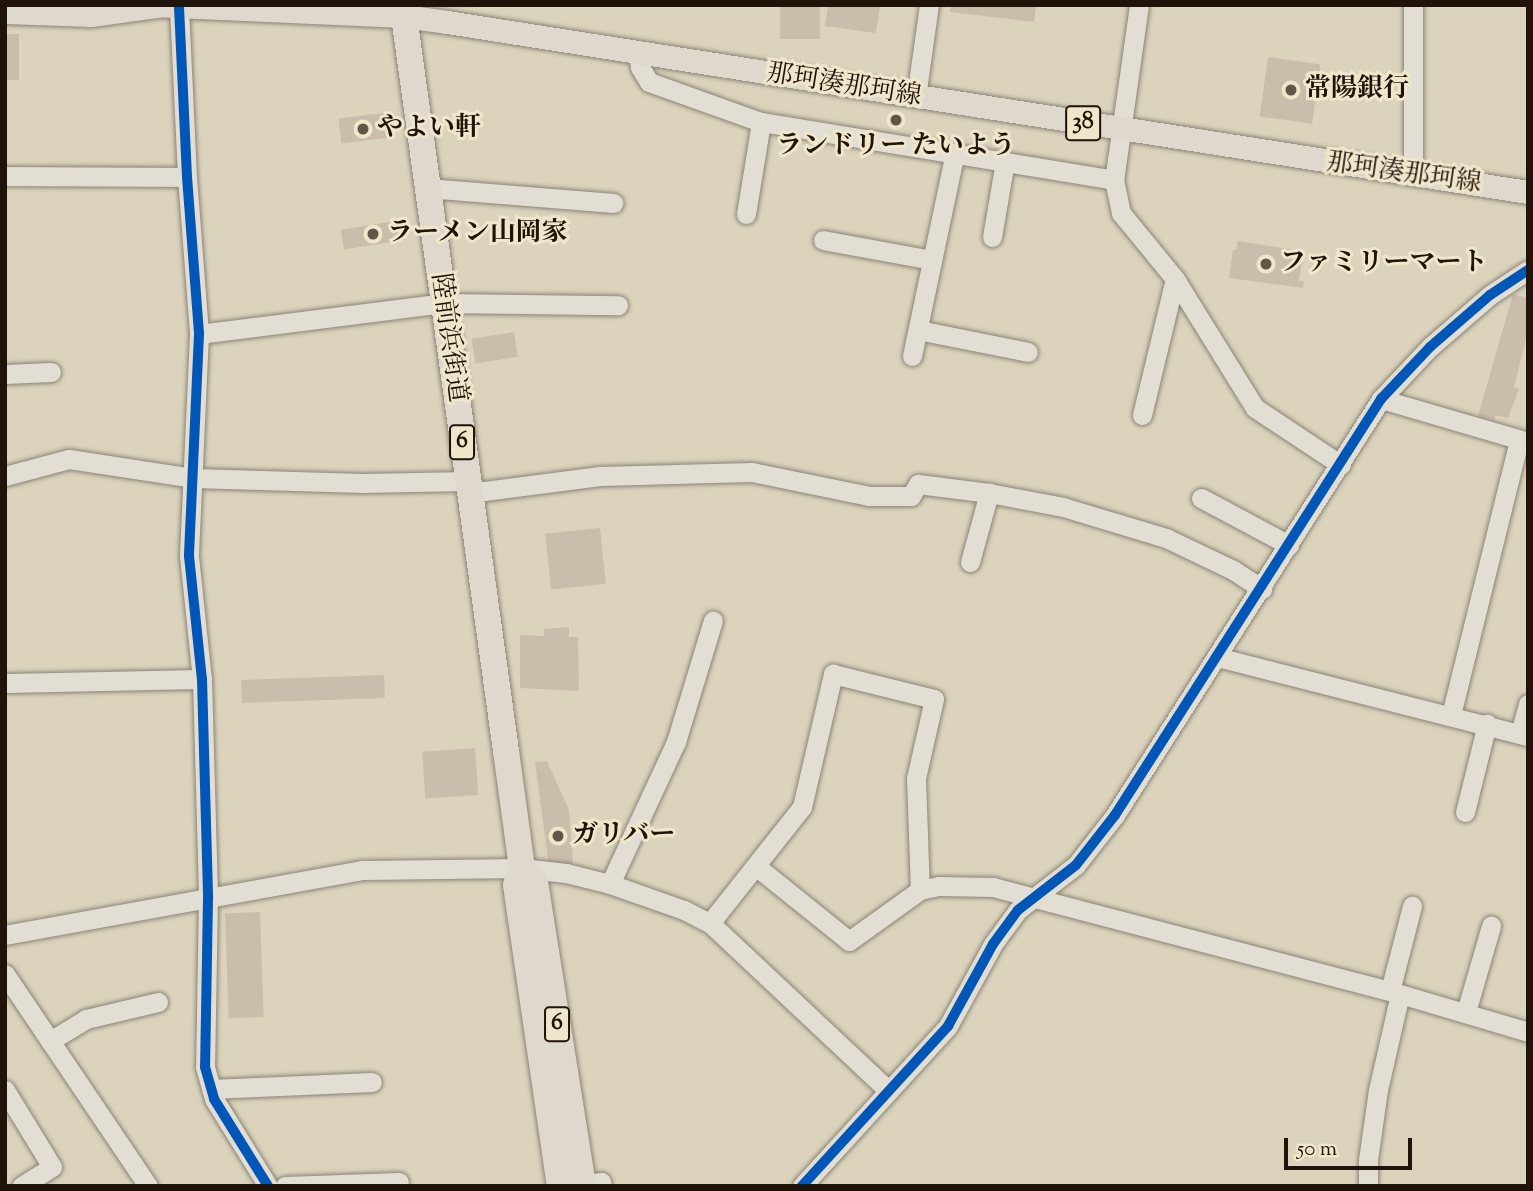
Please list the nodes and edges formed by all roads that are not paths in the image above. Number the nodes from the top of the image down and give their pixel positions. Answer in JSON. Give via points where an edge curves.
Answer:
{"nodes":[{"id":1,"x":929,"y":5,"type":"edge"},
{"id":2,"x":1139,"y":5,"type":"edge"},
{"id":3,"x":1413,"y":5,"type":"edge"},
{"id":4,"x":161,"y":6,"type":"edge"},
{"id":5,"x":403,"y":9,"type":"edge"},
{"id":6,"x":5,"y":12,"type":"edge"},
{"id":7,"x":638,"y":53,"type":"junction"},
{"id":8,"x":916,"y":97,"type":"junction"},
{"id":9,"x":761,"y":122,"type":"junction"},
{"id":10,"x":1122,"y":130,"type":"junction"},
{"id":11,"x":955,"y":152,"type":"junction"},
{"id":12,"x":1005,"y":161,"type":"junction"},
{"id":13,"x":1413,"y":174,"type":"junction"},
{"id":14,"x":5,"y":176,"type":"edge"},
{"id":15,"x":187,"y":177,"type":"junction"},
{"id":16,"x":1114,"y":180,"type":"junction"},
{"id":17,"x":427,"y":188,"type":"junction"},
{"id":18,"x":1528,"y":192,"type":"edge"},
{"id":19,"x":612,"y":203,"type":"dead end"},
{"id":20,"x":746,"y":214,"type":"dead end"},
{"id":21,"x":992,"y":237,"type":"dead end"},
{"id":22,"x":823,"y":240,"type":"dead end"},
{"id":23,"x":932,"y":260,"type":"junction"},
{"id":24,"x":1528,"y":270,"type":"edge"},
{"id":25,"x":1175,"y":279,"type":"junction"},
{"id":26,"x":443,"y":303,"type":"junction"},
{"id":27,"x":618,"y":304,"type":"dead end"},
{"id":28,"x":918,"y":330,"type":"junction"},
{"id":29,"x":199,"y":334,"type":"junction"},
{"id":30,"x":1027,"y":352,"type":"dead end"},
{"id":31,"x":912,"y":356,"type":"dead end"},
{"id":32,"x":51,"y":372,"type":"dead end"},
{"id":33,"x":5,"y":374,"type":"edge"},
{"id":34,"x":1381,"y":399,"type":"junction"},
{"id":35,"x":1142,"y":415,"type":"dead end"},
{"id":36,"x":1523,"y":441,"type":"edge"},
{"id":37,"x":1341,"y":465,"type":"junction"},
{"id":38,"x":5,"y":476,"type":"edge"},
{"id":39,"x":193,"y":478,"type":"junction"},
{"id":40,"x":469,"y":487,"type":"junction"},
{"id":41,"x":989,"y":493,"type":"junction"},
{"id":42,"x":1201,"y":498,"type":"dead end"},
{"id":43,"x":1289,"y":545,"type":"junction"},
{"id":44,"x":970,"y":562,"type":"dead end"},
{"id":45,"x":1262,"y":589,"type":"junction"},
{"id":46,"x":713,"y":620,"type":"dead end"},
{"id":47,"x":1217,"y":657,"type":"junction"},
{"id":48,"x":202,"y":679,"type":"junction"},
{"id":49,"x":5,"y":683,"type":"edge"},
{"id":50,"x":1528,"y":704,"type":"edge"},
{"id":51,"x":1451,"y":715,"type":"junction"},
{"id":52,"x":1487,"y":724,"type":"junction"},
{"id":53,"x":1524,"y":735,"type":"edge"},
{"id":54,"x":1465,"y":812,"type":"dead end"},
{"id":55,"x":757,"y":867,"type":"junction"},
{"id":56,"x":522,"y":868,"type":"junction"},
{"id":57,"x":610,"y":884,"type":"junction"},
{"id":58,"x":920,"y":890,"type":"junction"},
{"id":59,"x":1034,"y":897,"type":"junction"},
{"id":60,"x":208,"y":899,"type":"junction"},
{"id":61,"x":1412,"y":906,"type":"dead end"},
{"id":62,"x":710,"y":923,"type":"junction"},
{"id":63,"x":1491,"y":926,"type":"dead end"},
{"id":64,"x":5,"y":935,"type":"edge"},
{"id":65,"x":5,"y":974,"type":"edge"},
{"id":66,"x":1395,"y":993,"type":"junction"},
{"id":67,"x":158,"y":1002,"type":"dead end"},
{"id":68,"x":1466,"y":1012,"type":"junction"},
{"id":69,"x":1528,"y":1032,"type":"edge"},
{"id":70,"x":50,"y":1041,"type":"junction"},
{"id":71,"x":372,"y":1082,"type":"dead end"},
{"id":72,"x":211,"y":1089,"type":"junction"},
{"id":73,"x":889,"y":1091,"type":"junction"},
{"id":74,"x":7,"y":1097,"type":"edge"},
{"id":75,"x":399,"y":1182,"type":"dead end"},
{"id":76,"x":812,"y":1183,"type":"edge"},
{"id":77,"x":582,"y":1185,"type":"edge"},
{"id":78,"x":21,"y":1186,"type":"edge"},
{"id":79,"x":148,"y":1186,"type":"edge"},
{"id":80,"x":268,"y":1186,"type":"edge"},
{"id":81,"x":285,"y":1186,"type":"edge"},
{"id":82,"x":1368,"y":1186,"type":"edge"}],
"edges":[{"from":1,"to":8,"type":"street"},
{"from":2,"to":10,"type":"street"},
{"from":3,"to":13,"type":"street"},
{"from":4,"to":5,"type":"main road","name":"那珂湊那珂線","number":"38"},
{"from":4,"to":6,"type":"main road","name":"那珂湊那珂線","number":"38","via":[[91,15]]},
{"from":4,"to":15,"type":"street"},
{"from":5,"to":7,"type":"main road","name":"那珂湊那珂線","number":"38"},
{"from":5,"to":17,"type":"highway","name":"陸前浜街道","number":"6"},
{"from":7,"to":8,"type":"main road","name":"那珂湊那珂線","number":"38"},
{"from":7,"to":9,"type":"street","via":[[649,82]]},
{"from":8,"to":10,"type":"main road","name":"那珂湊那珂線","number":"38"},
{"from":9,"to":11,"type":"street"},
{"from":9,"to":20,"type":"street"},
{"from":10,"to":13,"type":"main road","name":"那珂湊那珂線","number":"38"},
{"from":10,"to":16,"type":"street"},
{"from":11,"to":12,"type":"street"},
{"from":11,"to":23,"type":"street"},
{"from":12,"to":16,"type":"street"},
{"from":12,"to":21,"type":"street"},
{"from":13,"to":18,"type":"main road","name":"那珂湊那珂線","number":"38"},
{"from":14,"to":15,"type":"street"},
{"from":15,"to":29,"type":"street"},
{"from":16,"to":25,"type":"street","via":[[1121,213]]},
{"from":17,"to":19,"type":"street"},
{"from":17,"to":26,"type":"highway","name":"陸前浜街道","number":"6"},
{"from":22,"to":23,"type":"street"},
{"from":23,"to":28,"type":"street"},
{"from":24,"to":34,"type":"street","via":[[1489,295]]},
{"from":25,"to":35,"type":"street"},
{"from":25,"to":37,"type":"street","via":[[1255,408]]},
{"from":26,"to":27,"type":"street"},
{"from":26,"to":29,"type":"street"},
{"from":26,"to":40,"type":"highway","name":"陸前浜街道","number":"6"},
{"from":28,"to":30,"type":"street"},
{"from":28,"to":31,"type":"street"},
{"from":29,"to":39,"type":"street"},
{"from":32,"to":33,"type":"street"},
{"from":34,"to":36,"type":"street"},
{"from":34,"to":37,"type":"street"},
{"from":36,"to":51,"type":"street"},
{"from":37,"to":43,"type":"street"},
{"from":38,"to":39,"type":"street","via":[[69,459]]},
{"from":39,"to":40,"type":"street"},
{"from":39,"to":48,"type":"street","via":[[189,556]]},
{"from":40,"to":41,"type":"street","via":[[600,476],[752,472],[869,496],[911,496],[918,484]]},
{"from":40,"to":56,"type":"highway","name":"陸前浜街道","number":"6"},
{"from":41,"to":44,"type":"street"},
{"from":41,"to":45,"type":"street","via":[[1063,507],[1166,538]]},
{"from":42,"to":43,"type":"street"},
{"from":43,"to":45,"type":"street"},
{"from":45,"to":47,"type":"street"},
{"from":46,"to":57,"type":"street","via":[[676,742]]},
{"from":47,"to":51,"type":"street"},
{"from":47,"to":59,"type":"street","via":[[1115,815],[1076,865]]},
{"from":48,"to":49,"type":"street"},
{"from":48,"to":60,"type":"street"},
{"from":50,"to":53,"type":"street"},
{"from":51,"to":52,"type":"street"},
{"from":52,"to":53,"type":"street"},
{"from":52,"to":54,"type":"street"},
{"from":55,"to":58,"type":"street","via":[[849,942]]},
{"from":55,"to":58,"type":"street","via":[[802,807],[834,674],[934,699],[916,778]]},
{"from":55,"to":62,"type":"street"},
{"from":56,"to":57,"type":"street"},
{"from":56,"to":60,"type":"street","via":[[363,870]]},
{"from":56,"to":77,"type":"highway","name":"陸前浜街道","number":"6","via":[[516,885]]},
{"from":57,"to":62,"type":"street"},
{"from":58,"to":59,"type":"street","via":[[993,887]]},
{"from":59,"to":66,"type":"street"},
{"from":59,"to":73,"type":"street","via":[[1018,910],[993,944],[948,1026]]},
{"from":60,"to":64,"type":"street"},
{"from":60,"to":72,"type":"street","via":[[204,1043]]},
{"from":61,"to":66,"type":"street"},
{"from":62,"to":73,"type":"street"},
{"from":63,"to":68,"type":"street"},
{"from":65,"to":70,"type":"street"},
{"from":66,"to":68,"type":"street"},
{"from":66,"to":82,"type":"street","via":[[1368,1160]]},
{"from":67,"to":70,"type":"street","via":[[86,1019]]},
{"from":68,"to":69,"type":"street"},
{"from":70,"to":79,"type":"street"},
{"from":71,"to":72,"type":"street"},
{"from":72,"to":80,"type":"street"},
{"from":73,"to":76,"type":"street"},
{"from":74,"to":78,"type":"street","via":[[52,1167]]},
{"from":75,"to":81,"type":"street"}]}
